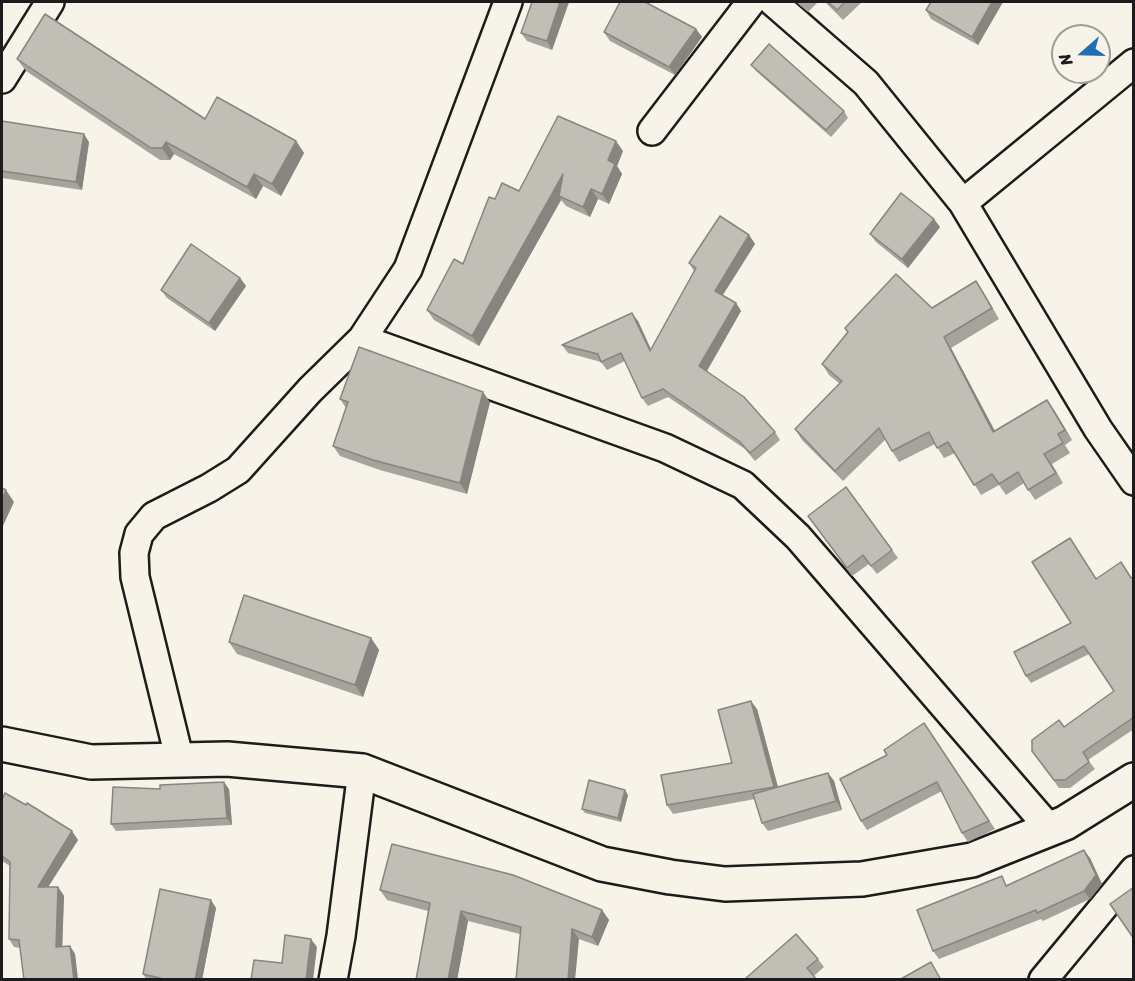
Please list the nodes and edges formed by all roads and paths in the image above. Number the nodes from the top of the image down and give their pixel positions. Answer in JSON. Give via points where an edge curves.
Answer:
{"nodes":[{"id":1,"x":50,"y":2,"type":"edge"},
{"id":2,"x":508,"y":2,"type":"edge"},
{"id":3,"x":751,"y":2,"type":"edge"},
{"id":4,"x":773,"y":2,"type":"edge"},
{"id":5,"x":1134,"y":63,"type":"edge"},
{"id":6,"x":2,"y":80,"type":"edge"},
{"id":7,"x":652,"y":130,"type":"dead end"},
{"id":8,"x":963,"y":203,"type":"junction"},
{"id":9,"x":362,"y":339,"type":"junction"},
{"id":10,"x":1134,"y":481,"type":"edge"},
{"id":11,"x":2,"y":744,"type":"edge"},
{"id":12,"x":180,"y":761,"type":"junction"},
{"id":13,"x":362,"y":771,"type":"junction"},
{"id":14,"x":1134,"y":780,"type":"edge"},
{"id":15,"x":1050,"y":829,"type":"junction"},
{"id":16,"x":1134,"y":870,"type":"edge"},
{"id":17,"x":333,"y":980,"type":"edge"},
{"id":18,"x":1043,"y":980,"type":"edge"}],
"edges":[{"from":1,"to":6,"type":"street"},
{"from":2,"to":9,"type":"street","via":[[408,269]]},
{"from":3,"to":7,"type":"street"},
{"from":4,"to":8,"type":"street","via":[[866,82]]},
{"from":5,"to":8,"type":"street"},
{"from":8,"to":10,"type":"street","via":[[1098,429]]},
{"from":9,"to":12,"type":"street","via":[[238,470],[154,516],[139,534],[134,553],[135,577]]},
{"from":9,"to":15,"type":"street","via":[[664,448],[743,484],[798,537]]},
{"from":11,"to":12,"type":"street","via":[[91,762]]},
{"from":12,"to":13,"type":"street","via":[[227,759]]},
{"from":13,"to":15,"type":"street","via":[[602,864],[725,884],[862,879],[972,860]]},
{"from":13,"to":17,"type":"street"},
{"from":14,"to":15,"type":"street"},
{"from":16,"to":18,"type":"street"}]}
